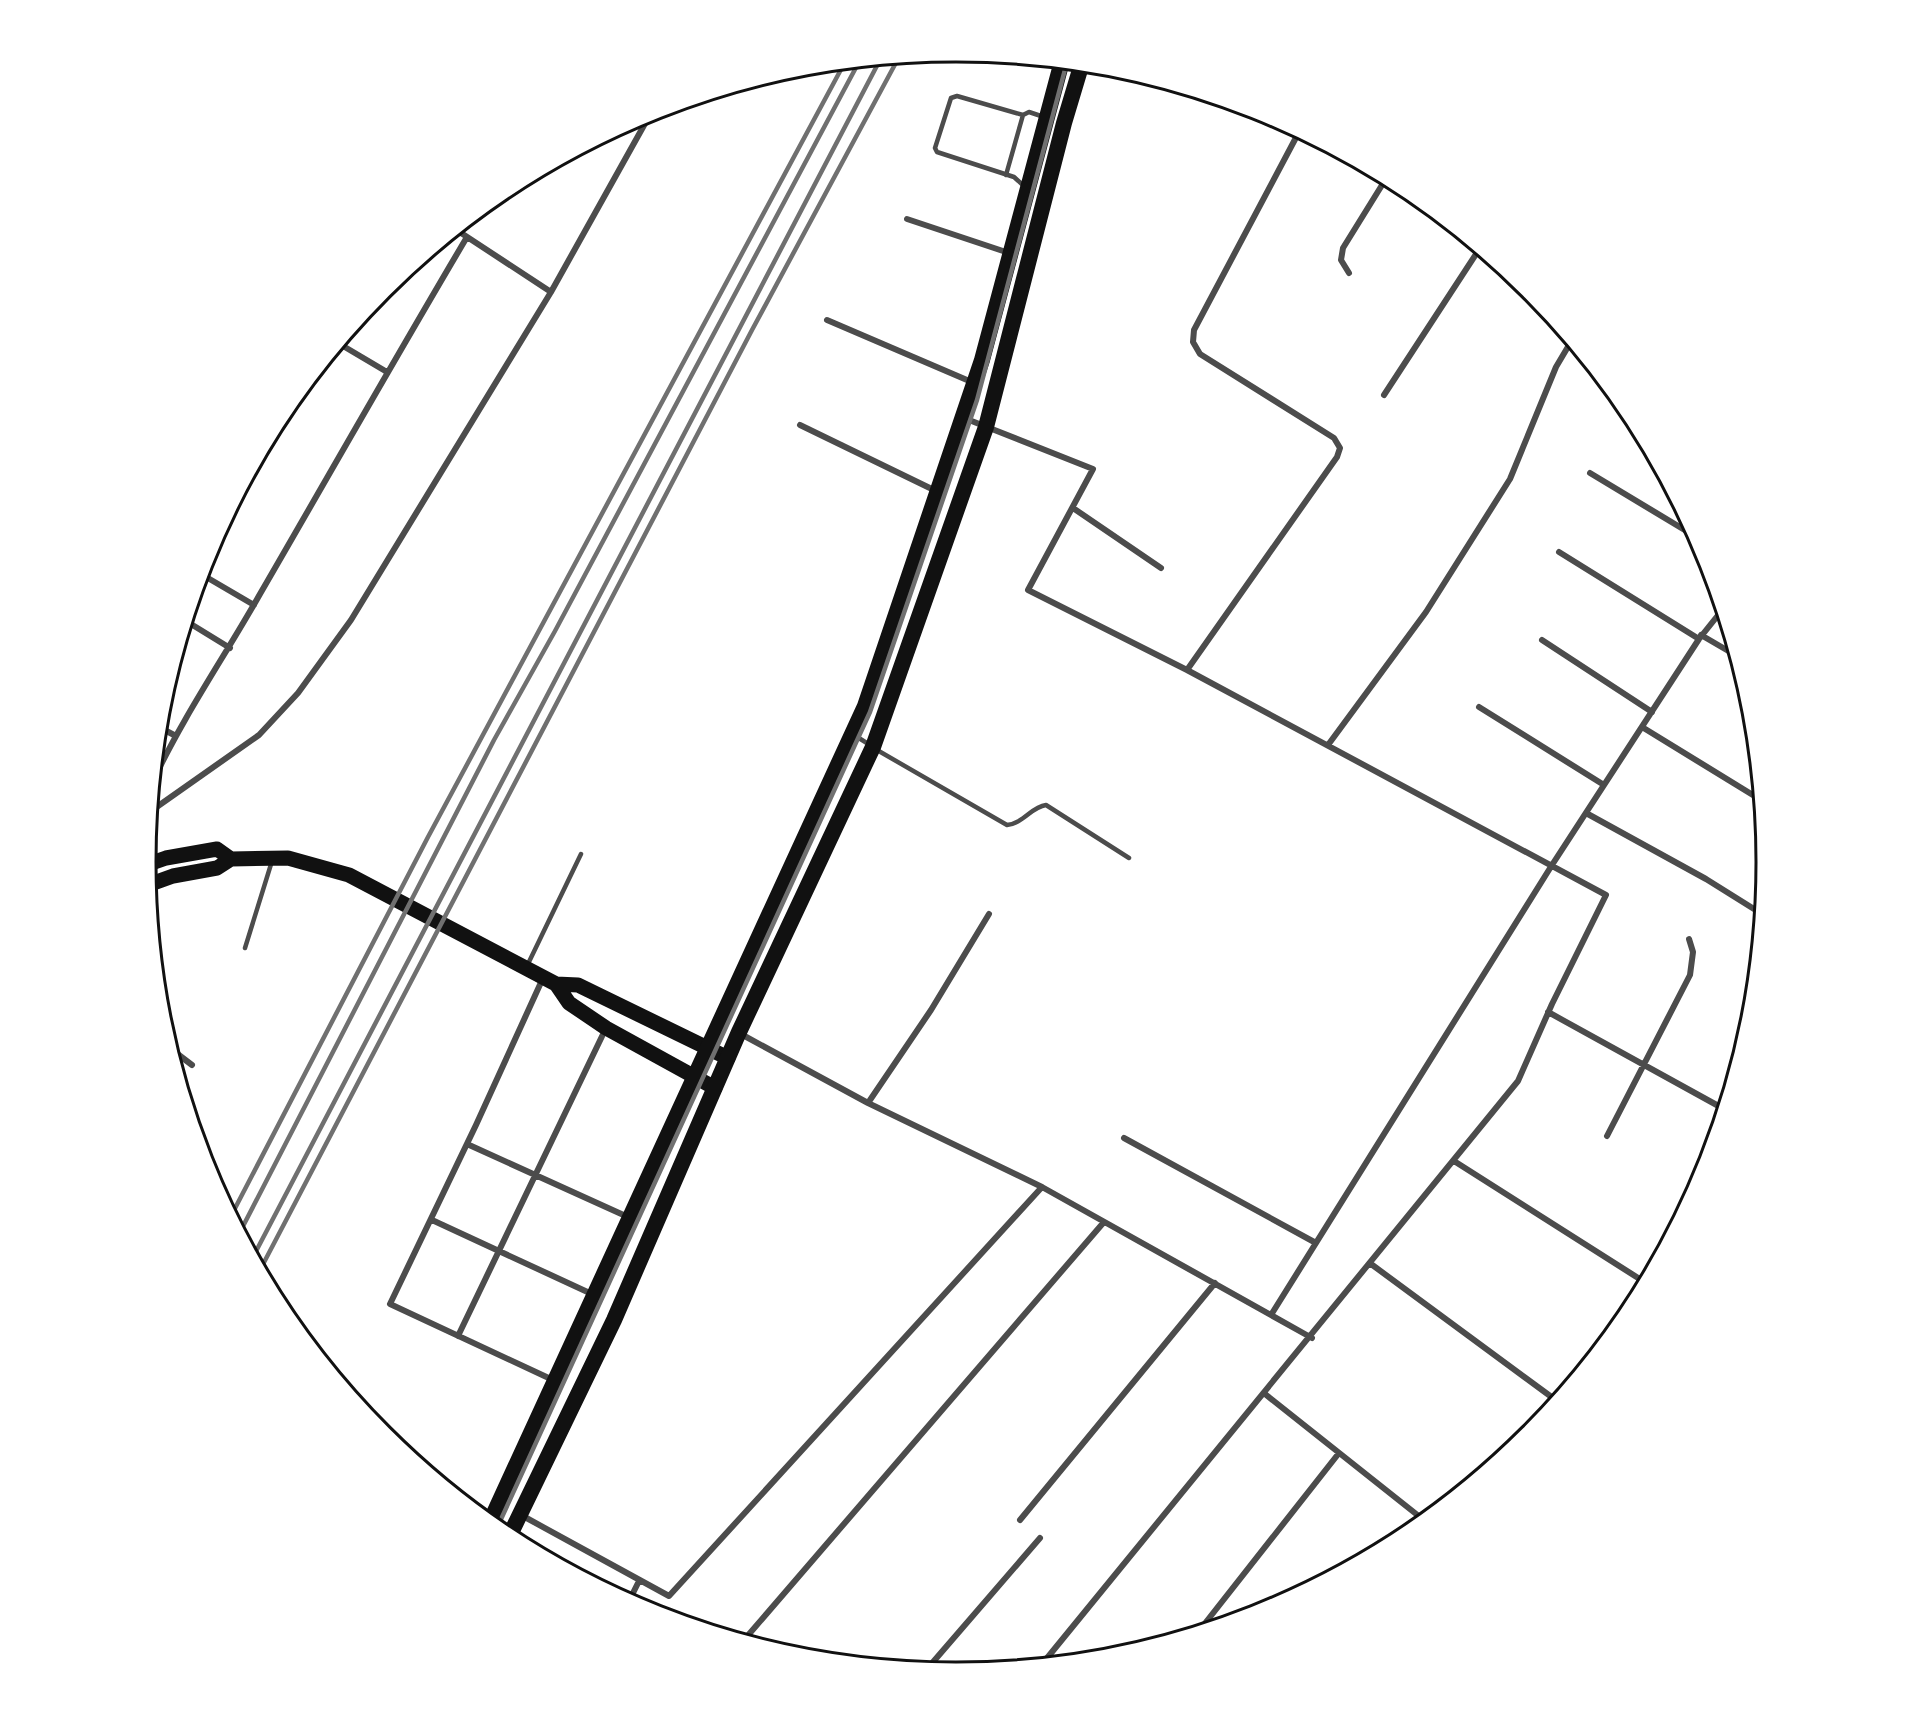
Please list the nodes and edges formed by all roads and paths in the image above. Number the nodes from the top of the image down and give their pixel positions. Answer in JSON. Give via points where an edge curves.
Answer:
{"nodes":[{"id":1,"x":1060,"y":68,"type":"edge"},
{"id":2,"x":1080,"y":71,"type":"edge"},
{"id":3,"x":1023,"y":115,"type":"junction"},
{"id":4,"x":1047,"y":118,"type":"junction"},
{"id":5,"x":1064,"y":123,"type":"junction"},
{"id":6,"x":644,"y":125,"type":"edge"},
{"id":7,"x":1296,"y":137,"type":"edge"},
{"id":8,"x":1006,"y":175,"type":"junction"},
{"id":9,"x":1382,"y":185,"type":"edge"},
{"id":10,"x":1027,"y":189,"type":"junction"},
{"id":11,"x":907,"y":219,"type":"dead end"},
{"id":12,"x":461,"y":233,"type":"edge"},
{"id":13,"x":467,"y":237,"type":"junction"},
{"id":14,"x":1010,"y":253,"type":"junction"},
{"id":15,"x":1476,"y":254,"type":"edge"},
{"id":16,"x":1349,"y":273,"type":"dead end"},
{"id":17,"x":551,"y":292,"type":"junction"},
{"id":18,"x":827,"y":320,"type":"dead end"},
{"id":19,"x":1568,"y":346,"type":"edge"},
{"id":20,"x":344,"y":347,"type":"edge"},
{"id":21,"x":387,"y":372,"type":"junction"},
{"id":22,"x":974,"y":383,"type":"junction"},
{"id":23,"x":1384,"y":395,"type":"dead end"},
{"id":24,"x":964,"y":418,"type":"junction"},
{"id":25,"x":800,"y":425,"type":"dead end"},
{"id":26,"x":986,"y":427,"type":"junction"},
{"id":27,"x":1590,"y":473,"type":"dead end"},
{"id":28,"x":939,"y":493,"type":"junction"},
{"id":29,"x":1072,"y":508,"type":"junction"},
{"id":30,"x":1684,"y":530,"type":"edge"},
{"id":31,"x":1559,"y":552,"type":"dead end"},
{"id":32,"x":1161,"y":568,"type":"dead end"},
{"id":33,"x":208,"y":578,"type":"edge"},
{"id":34,"x":254,"y":605,"type":"junction"},
{"id":35,"x":1718,"y":616,"type":"edge"},
{"id":36,"x":193,"y":625,"type":"edge"},
{"id":37,"x":1700,"y":637,"type":"junction"},
{"id":38,"x":1542,"y":640,"type":"dead end"},
{"id":39,"x":230,"y":648,"type":"junction"},
{"id":40,"x":1728,"y":652,"type":"edge"},
{"id":41,"x":1187,"y":670,"type":"junction"},
{"id":42,"x":1479,"y":707,"type":"dead end"},
{"id":43,"x":1652,"y":712,"type":"junction"},
{"id":44,"x":1642,"y":727,"type":"junction"},
{"id":45,"x":167,"y":731,"type":"edge"},
{"id":46,"x":852,"y":734,"type":"junction"},
{"id":47,"x":174,"y":735,"type":"junction"},
{"id":48,"x":1328,"y":745,"type":"junction"},
{"id":49,"x":873,"y":747,"type":"junction"},
{"id":50,"x":163,"y":760,"type":"edge"},
{"id":51,"x":1604,"y":785,"type":"junction"},
{"id":52,"x":1754,"y":796,"type":"edge"},
{"id":53,"x":158,"y":806,"type":"edge"},
{"id":54,"x":1586,"y":813,"type":"junction"},
{"id":55,"x":581,"y":854,"type":"dead end"},
{"id":56,"x":272,"y":858,"type":"junction"},
{"id":57,"x":1129,"y":858,"type":"dead end"},
{"id":58,"x":231,"y":859,"type":"junction"},
{"id":59,"x":156,"y":861,"type":"edge"},
{"id":60,"x":1552,"y":865,"type":"junction"},
{"id":61,"x":157,"y":882,"type":"edge"},
{"id":62,"x":1755,"y":910,"type":"edge"},
{"id":63,"x":989,"y":914,"type":"dead end"},
{"id":64,"x":1689,"y":939,"type":"dead end"},
{"id":65,"x":245,"y":948,"type":"dead end"},
{"id":66,"x":526,"y":969,"type":"junction"},
{"id":67,"x":550,"y":981,"type":"junction"},
{"id":68,"x":1548,"y":1012,"type":"junction"},
{"id":69,"x":606,"y":1028,"type":"junction"},
{"id":70,"x":739,"y":1032,"type":"junction"},
{"id":71,"x":708,"y":1049,"type":"junction"},
{"id":72,"x":181,"y":1057,"type":"edge"},
{"id":73,"x":728,"y":1059,"type":"junction"},
{"id":74,"x":192,"y":1065,"type":"dead end"},
{"id":75,"x":1642,"y":1066,"type":"junction"},
{"id":76,"x":694,"y":1077,"type":"junction"},
{"id":77,"x":715,"y":1088,"type":"junction"},
{"id":78,"x":868,"y":1103,"type":"junction"},
{"id":79,"x":1718,"y":1106,"type":"edge"},
{"id":80,"x":1606,"y":1136,"type":"dead end"},
{"id":81,"x":1124,"y":1138,"type":"dead end"},
{"id":82,"x":467,"y":1144,"type":"junction"},
{"id":83,"x":1454,"y":1161,"type":"junction"},
{"id":84,"x":536,"y":1174,"type":"junction"},
{"id":85,"x":1042,"y":1187,"type":"junction"},
{"id":86,"x":631,"y":1218,"type":"junction"},
{"id":87,"x":432,"y":1220,"type":"junction"},
{"id":88,"x":1104,"y":1222,"type":"junction"},
{"id":89,"x":1316,"y":1243,"type":"junction"},
{"id":90,"x":618,"y":1246,"type":"junction"},
{"id":91,"x":498,"y":1252,"type":"junction"},
{"id":92,"x":641,"y":1258,"type":"junction"},
{"id":93,"x":1371,"y":1264,"type":"junction"},
{"id":94,"x":1639,"y":1279,"type":"edge"},
{"id":95,"x":1215,"y":1283,"type":"junction"},
{"id":96,"x":594,"y":1295,"type":"junction"},
{"id":97,"x":1271,"y":1315,"type":"junction"},
{"id":98,"x":458,"y":1336,"type":"junction"},
{"id":99,"x":1312,"y":1338,"type":"junction"},
{"id":100,"x":553,"y":1380,"type":"junction"},
{"id":101,"x":1265,"y":1394,"type":"junction"},
{"id":102,"x":1551,"y":1397,"type":"edge"},
{"id":103,"x":1339,"y":1453,"type":"junction"},
{"id":104,"x":494,"y":1514,"type":"edge"},
{"id":105,"x":519,"y":1514,"type":"junction"},
{"id":106,"x":1418,"y":1515,"type":"edge"},
{"id":107,"x":1020,"y":1520,"type":"dead end"},
{"id":108,"x":513,"y":1528,"type":"edge"},
{"id":109,"x":1040,"y":1538,"type":"dead end"},
{"id":110,"x":639,"y":1581,"type":"junction"},
{"id":111,"x":633,"y":1593,"type":"edge"},
{"id":112,"x":1207,"y":1621,"type":"edge"},
{"id":113,"x":749,"y":1634,"type":"edge"},
{"id":114,"x":1049,"y":1656,"type":"edge"},
{"id":115,"x":934,"y":1661,"type":"edge"}],
"edges":[{"from":1,"to":4,"type":"highway"},
{"from":2,"to":5,"type":"highway"},
{"from":3,"to":4,"type":"lane","via":[[1029,112]]},
{"from":3,"to":8,"type":"lane"},
{"from":3,"to":8,"type":"lane","via":[[957,96],[951,98],[934,148]]},
{"from":4,"to":5,"type":"lane"},
{"from":4,"to":10,"type":"highway"},
{"from":5,"to":26,"type":"highway"},
{"from":6,"to":17,"type":"street"},
{"from":7,"to":41,"type":"street","via":[[1194,330],[1193,342],[1200,354],[1334,438],[1340,448]]},
{"from":8,"to":10,"type":"lane"},
{"from":9,"to":16,"type":"street","via":[[1343,248],[1341,260]]},
{"from":10,"to":14,"type":"highway"},
{"from":11,"to":14,"type":"street"},
{"from":12,"to":13,"type":"street"},
{"from":13,"to":17,"type":"street"},
{"from":13,"to":21,"type":"street"},
{"from":14,"to":22,"type":"highway"},
{"from":15,"to":23,"type":"street"},
{"from":17,"to":53,"type":"street","via":[[351,620],[298,693],[259,735]]},
{"from":18,"to":22,"type":"street"},
{"from":19,"to":48,"type":"street","via":[[1510,479],[1426,612]]},
{"from":20,"to":21,"type":"street"},
{"from":21,"to":34,"type":"street"},
{"from":22,"to":24,"type":"highway"},
{"from":24,"to":26,"type":"street"},
{"from":24,"to":28,"type":"highway"},
{"from":25,"to":28,"type":"street"},
{"from":26,"to":29,"type":"street","via":[[1093,469]]},
{"from":26,"to":49,"type":"highway"},
{"from":27,"to":30,"type":"street"},
{"from":28,"to":46,"type":"highway"},
{"from":29,"to":32,"type":"street"},
{"from":29,"to":41,"type":"street","via":[[1028,590]]},
{"from":31,"to":37,"type":"street"},
{"from":33,"to":34,"type":"street"},
{"from":34,"to":39,"type":"street"},
{"from":35,"to":37,"type":"street"},
{"from":36,"to":39,"type":"street"},
{"from":37,"to":40,"type":"street"},
{"from":37,"to":43,"type":"street"},
{"from":38,"to":43,"type":"street"},
{"from":39,"to":47,"type":"street"},
{"from":41,"to":48,"type":"street"},
{"from":42,"to":51,"type":"street"},
{"from":43,"to":44,"type":"street"},
{"from":44,"to":51,"type":"street"},
{"from":44,"to":52,"type":"street"},
{"from":45,"to":47,"type":"street"},
{"from":46,"to":49,"type":"lane"},
{"from":46,"to":71,"type":"highway"},
{"from":47,"to":50,"type":"street"},
{"from":48,"to":60,"type":"street"},
{"from":49,"to":57,"type":"lane","via":[[1007,825],[1016,824],[1046,805]]},
{"from":49,"to":70,"type":"highway"},
{"from":51,"to":54,"type":"street"},
{"from":54,"to":60,"type":"street"},
{"from":54,"to":62,"type":"street"},
{"from":55,"to":66,"type":"lane"},
{"from":56,"to":58,"type":"main road"},
{"from":56,"to":65,"type":"lane"},
{"from":56,"to":66,"type":"main road","via":[[288,858],[349,875]]},
{"from":58,"to":59,"type":"main road","via":[[216,849]]},
{"from":58,"to":61,"type":"main road","via":[[217,868]]},
{"from":60,"to":68,"type":"street","via":[[1606,895]]},
{"from":60,"to":89,"type":"street"},
{"from":63,"to":78,"type":"street"},
{"from":64,"to":75,"type":"street","via":[[1693,952],[1690,975]]},
{"from":66,"to":67,"type":"main road"},
{"from":67,"to":69,"type":"main road","via":[[569,1003]]},
{"from":67,"to":71,"type":"main road","via":[[579,985]]},
{"from":67,"to":82,"type":"street"},
{"from":68,"to":75,"type":"street"},
{"from":68,"to":83,"type":"street","via":[[1518,1081]]},
{"from":69,"to":76,"type":"main road"},
{"from":69,"to":84,"type":"street"},
{"from":70,"to":73,"type":"highway"},
{"from":70,"to":78,"type":"street"},
{"from":71,"to":73,"type":"main road"},
{"from":71,"to":76,"type":"highway"},
{"from":72,"to":74,"type":"street"},
{"from":73,"to":77,"type":"highway"},
{"from":75,"to":79,"type":"street"},
{"from":75,"to":80,"type":"street"},
{"from":76,"to":77,"type":"main road"},
{"from":76,"to":86,"type":"highway"},
{"from":77,"to":92,"type":"highway"},
{"from":78,"to":85,"type":"street"},
{"from":81,"to":89,"type":"street"},
{"from":82,"to":84,"type":"street"},
{"from":82,"to":87,"type":"street"},
{"from":83,"to":93,"type":"street"},
{"from":83,"to":94,"type":"street"},
{"from":84,"to":86,"type":"street"},
{"from":84,"to":91,"type":"street"},
{"from":85,"to":88,"type":"street"},
{"from":85,"to":110,"type":"street","via":[[669,1596]]},
{"from":86,"to":90,"type":"highway"},
{"from":87,"to":91,"type":"street"},
{"from":87,"to":98,"type":"street","via":[[390,1304]]},
{"from":88,"to":95,"type":"street"},
{"from":88,"to":113,"type":"street"},
{"from":89,"to":97,"type":"street"},
{"from":90,"to":92,"type":"highway"},
{"from":90,"to":96,"type":"highway"},
{"from":91,"to":96,"type":"street"},
{"from":91,"to":98,"type":"street"},
{"from":92,"to":105,"type":"highway"},
{"from":93,"to":99,"type":"street"},
{"from":93,"to":102,"type":"street"},
{"from":95,"to":97,"type":"street"},
{"from":95,"to":107,"type":"street"},
{"from":96,"to":100,"type":"highway"},
{"from":97,"to":99,"type":"street"},
{"from":98,"to":100,"type":"street"},
{"from":99,"to":101,"type":"street"},
{"from":100,"to":104,"type":"highway"},
{"from":101,"to":103,"type":"street"},
{"from":101,"to":114,"type":"street"},
{"from":103,"to":106,"type":"street"},
{"from":103,"to":112,"type":"street"},
{"from":105,"to":108,"type":"highway"},
{"from":105,"to":110,"type":"street"},
{"from":109,"to":115,"type":"street"},
{"from":110,"to":111,"type":"street"}]}
